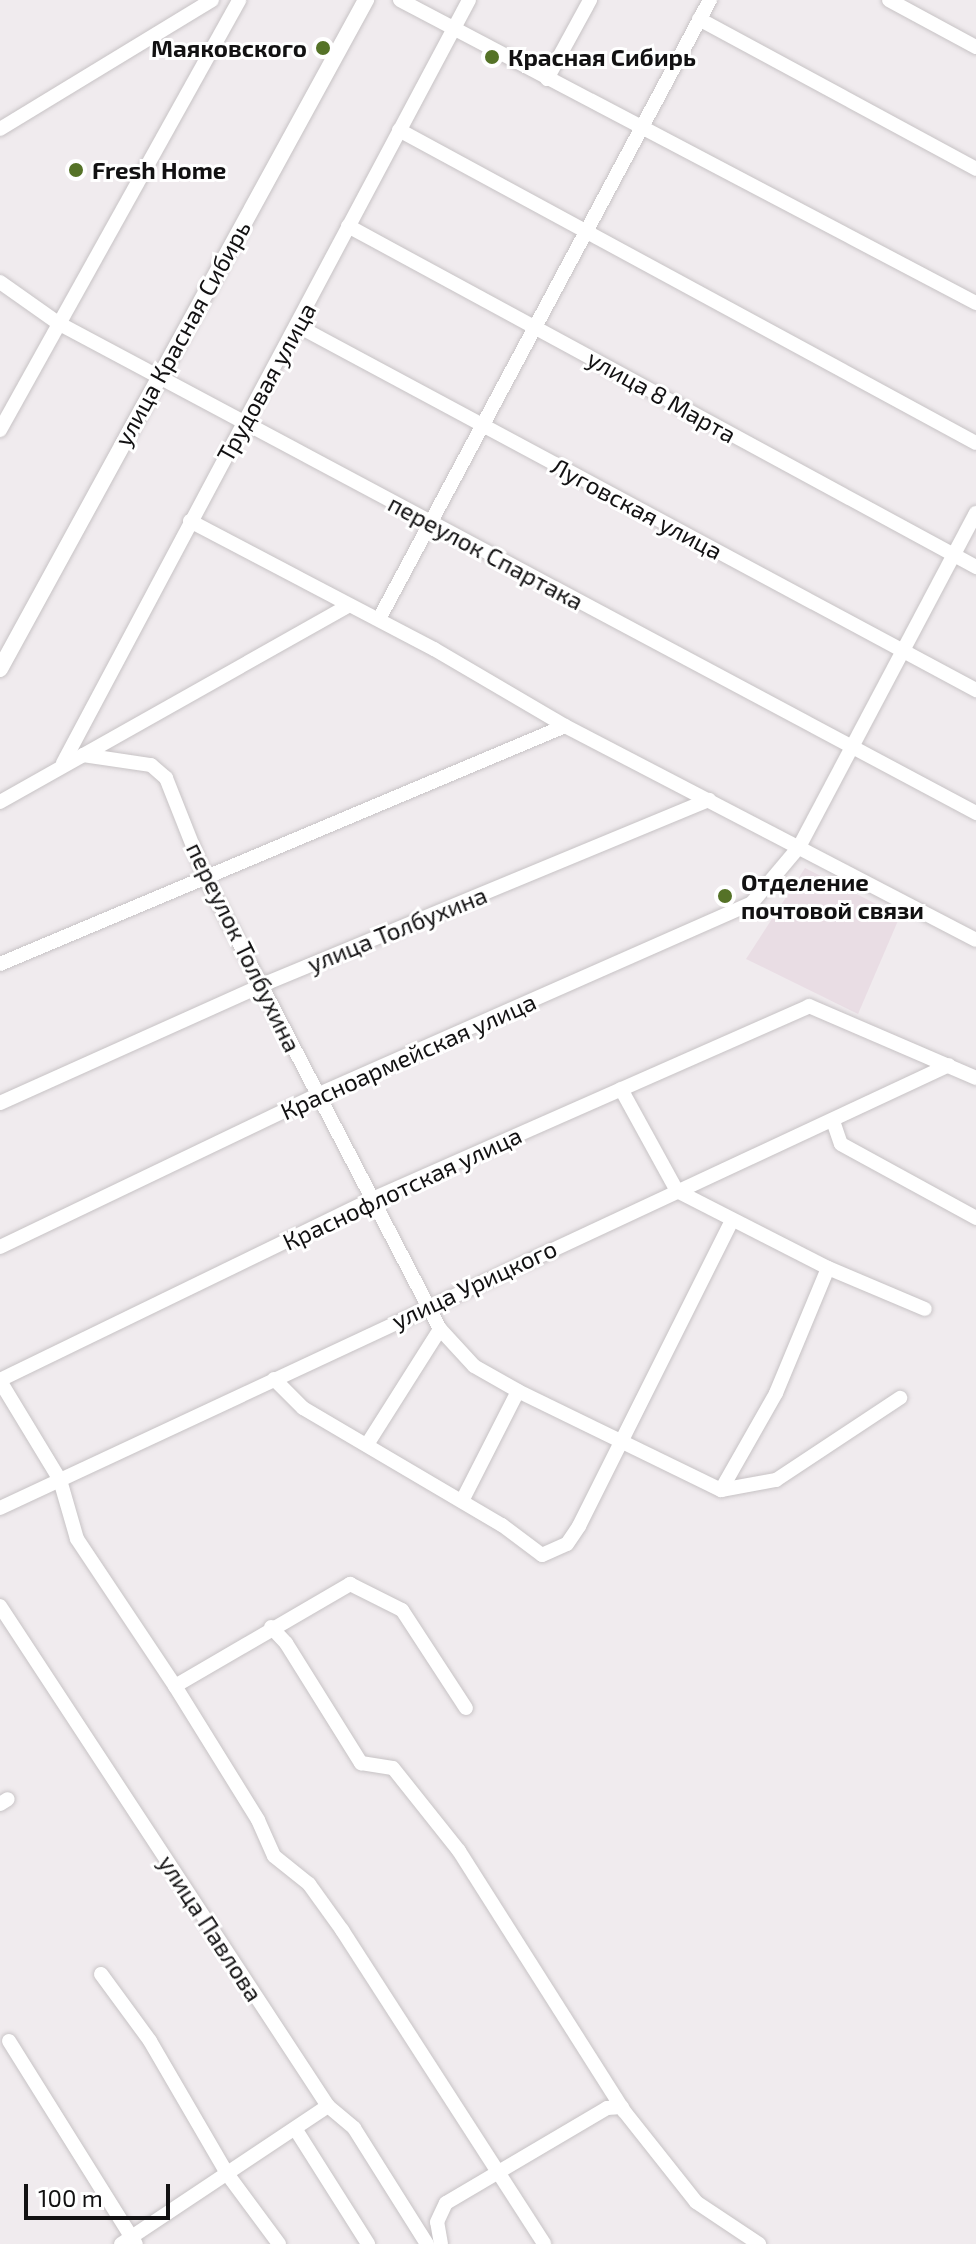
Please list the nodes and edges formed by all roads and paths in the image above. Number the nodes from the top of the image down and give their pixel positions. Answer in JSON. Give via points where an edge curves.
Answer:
{"nodes":[{"id":1,"x":212,"y":0,"type":"edge"},
{"id":2,"x":239,"y":0,"type":"edge"},
{"id":3,"x":366,"y":0,"type":"edge"},
{"id":4,"x":400,"y":0,"type":"edge"},
{"id":5,"x":469,"y":0,"type":"edge"},
{"id":6,"x":590,"y":0,"type":"edge"},
{"id":7,"x":710,"y":0,"type":"edge"},
{"id":8,"x":889,"y":0,"type":"edge"},
{"id":9,"x":699,"y":19,"type":"junction"},
{"id":10,"x":453,"y":28,"type":"junction"},
{"id":11,"x":976,"y":47,"type":"edge"},
{"id":12,"x":547,"y":79,"type":"junction"},
{"id":13,"x":0,"y":129,"type":"edge"},
{"id":14,"x":399,"y":130,"type":"junction"},
{"id":15,"x":643,"y":131,"type":"junction"},
{"id":16,"x":976,"y":169,"type":"edge"},
{"id":17,"x":348,"y":226,"type":"junction"},
{"id":18,"x":587,"y":229,"type":"junction"},
{"id":19,"x":0,"y":282,"type":"edge"},
{"id":20,"x":976,"y":303,"type":"edge"},
{"id":21,"x":58,"y":323,"type":"junction"},
{"id":22,"x":298,"y":326,"type":"junction"},
{"id":23,"x":535,"y":327,"type":"junction"},
{"id":24,"x":157,"y":376,"type":"junction"},
{"id":25,"x":244,"y":424,"type":"junction"},
{"id":26,"x":483,"y":425,"type":"junction"},
{"id":27,"x":0,"y":430,"type":"edge"},
{"id":28,"x":976,"y":443,"type":"edge"},
{"id":29,"x":976,"y":513,"type":"edge"},
{"id":30,"x":190,"y":521,"type":"junction"},
{"id":31,"x":431,"y":523,"type":"junction"},
{"id":32,"x":954,"y":555,"type":"junction"},
{"id":33,"x":976,"y":567,"type":"edge"},
{"id":34,"x":349,"y":605,"type":"junction"},
{"id":35,"x":379,"y":619,"type":"junction"},
{"id":36,"x":903,"y":651,"type":"junction"},
{"id":37,"x":0,"y":669,"type":"edge"},
{"id":38,"x":976,"y":690,"type":"edge"},
{"id":39,"x":565,"y":726,"type":"junction"},
{"id":40,"x":852,"y":746,"type":"junction"},
{"id":41,"x":83,"y":755,"type":"junction"},
{"id":42,"x":63,"y":763,"type":"junction"},
{"id":43,"x":709,"y":800,"type":"junction"},
{"id":44,"x":0,"y":802,"type":"edge"},
{"id":45,"x":976,"y":813,"type":"edge"},
{"id":46,"x":799,"y":847,"type":"junction"},
{"id":47,"x":206,"y":879,"type":"junction"},
{"id":48,"x":976,"y":940,"type":"edge"},
{"id":49,"x":0,"y":964,"type":"edge"},
{"id":50,"x":262,"y":985,"type":"junction"},
{"id":51,"x":949,"y":1065,"type":"junction"},
{"id":52,"x":976,"y":1078,"type":"edge"},
{"id":53,"x":621,"y":1089,"type":"junction"},
{"id":54,"x":317,"y":1095,"type":"junction"},
{"id":55,"x":0,"y":1103,"type":"edge"},
{"id":56,"x":833,"y":1121,"type":"junction"},
{"id":57,"x":677,"y":1191,"type":"junction"},
{"id":58,"x":370,"y":1200,"type":"junction"},
{"id":59,"x":976,"y":1218,"type":"edge"},
{"id":60,"x":732,"y":1220,"type":"junction"},
{"id":61,"x":0,"y":1247,"type":"edge"},
{"id":62,"x":828,"y":1268,"type":"junction"},
{"id":63,"x":426,"y":1305,"type":"junction"},
{"id":64,"x":925,"y":1309,"type":"dead end"},
{"id":65,"x":440,"y":1329,"type":"junction"},
{"id":66,"x":274,"y":1379,"type":"junction"},
{"id":67,"x":0,"y":1380,"type":"edge"},
{"id":68,"x":518,"y":1391,"type":"junction"},
{"id":69,"x":900,"y":1398,"type":"dead end"},
{"id":70,"x":619,"y":1437,"type":"junction"},
{"id":71,"x":368,"y":1443,"type":"junction"},
{"id":72,"x":60,"y":1480,"type":"junction"},
{"id":73,"x":721,"y":1490,"type":"junction"},
{"id":74,"x":462,"y":1501,"type":"junction"},
{"id":75,"x":0,"y":1508,"type":"edge"},
{"id":76,"x":0,"y":1606,"type":"edge"},
{"id":77,"x":271,"y":1627,"type":"junction"},
{"id":78,"x":175,"y":1686,"type":"junction"},
{"id":79,"x":466,"y":1708,"type":"dead end"},
{"id":80,"x":101,"y":1974,"type":"dead end"},
{"id":81,"x":9,"y":2041,"type":"dead end"},
{"id":82,"x":328,"y":2106,"type":"junction"},
{"id":83,"x":622,"y":2107,"type":"junction"},
{"id":84,"x":296,"y":2130,"type":"junction"},
{"id":85,"x":228,"y":2175,"type":"junction"},
{"id":86,"x":500,"y":2175,"type":"junction"},
{"id":87,"x":129,"y":2242,"type":"edge"},
{"id":88,"x":279,"y":2244,"type":"edge"},
{"id":89,"x":368,"y":2244,"type":"edge"},
{"id":90,"x":427,"y":2244,"type":"edge"},
{"id":91,"x":441,"y":2244,"type":"edge"},
{"id":92,"x":544,"y":2244,"type":"edge"},
{"id":93,"x":759,"y":2244,"type":"edge"}],
"edges":[{"from":1,"to":13,"type":"street"},
{"from":2,"to":21,"type":"street"},
{"from":3,"to":24,"type":"main road","name":"улица Красная Сибирь"},
{"from":4,"to":10,"type":"street"},
{"from":5,"to":10,"type":"street","name":"Трудовая улица"},
{"from":6,"to":12,"type":"street"},
{"from":7,"to":9,"type":"street"},
{"from":8,"to":11,"type":"street"},
{"from":9,"to":15,"type":"street"},
{"from":9,"to":16,"type":"street"},
{"from":10,"to":12,"type":"street"},
{"from":10,"to":14,"type":"street","name":"Трудовая улица"},
{"from":12,"to":15,"type":"street"},
{"from":14,"to":17,"type":"street","name":"Трудовая улица"},
{"from":14,"to":18,"type":"street"},
{"from":15,"to":18,"type":"street"},
{"from":15,"to":20,"type":"street"},
{"from":17,"to":22,"type":"street","name":"Трудовая улица"},
{"from":17,"to":23,"type":"street","name":"улица 8 Марта"},
{"from":18,"to":23,"type":"street"},
{"from":18,"to":28,"type":"street"},
{"from":19,"to":21,"type":"street","name":"переулок Спартака"},
{"from":21,"to":24,"type":"street","name":"переулок Спартака"},
{"from":21,"to":27,"type":"street"},
{"from":22,"to":25,"type":"street","name":"Трудовая улица"},
{"from":22,"to":26,"type":"street","name":"Луговская улица"},
{"from":23,"to":26,"type":"street"},
{"from":23,"to":32,"type":"street","name":"улица 8 Марта"},
{"from":24,"to":25,"type":"street","name":"переулок Спартака"},
{"from":24,"to":37,"type":"main road","name":"улица Красная Сибирь"},
{"from":25,"to":30,"type":"street","name":"Трудовая улица"},
{"from":25,"to":31,"type":"street","name":"переулок Спартака"},
{"from":26,"to":31,"type":"street"},
{"from":26,"to":36,"type":"street","name":"Луговская улица"},
{"from":29,"to":32,"type":"street","name":"Красноармейская улица"},
{"from":30,"to":34,"type":"street"},
{"from":30,"to":42,"type":"street","name":"Трудовая улица"},
{"from":31,"to":35,"type":"street"},
{"from":31,"to":40,"type":"street","name":"переулок Спартака"},
{"from":32,"to":33,"type":"street","name":"улица 8 Марта"},
{"from":32,"to":36,"type":"street","name":"Красноармейская улица"},
{"from":34,"to":35,"type":"street"},
{"from":34,"to":41,"type":"street"},
{"from":35,"to":39,"type":"street"},
{"from":36,"to":38,"type":"street","name":"Луговская улица"},
{"from":36,"to":40,"type":"street","name":"Красноармейская улица"},
{"from":39,"to":43,"type":"street"},
{"from":39,"to":47,"type":"street"},
{"from":40,"to":45,"type":"street","name":"переулок Спартака"},
{"from":40,"to":46,"type":"street","name":"Красноармейская улица"},
{"from":41,"to":42,"type":"street"},
{"from":41,"to":47,"type":"street","name":"переулок Толбухина","via":[[151,765],[166,778]]},
{"from":42,"to":44,"type":"street"},
{"from":43,"to":46,"type":"street"},
{"from":43,"to":50,"type":"street","name":"улица Толбухина"},
{"from":46,"to":48,"type":"street"},
{"from":46,"to":54,"type":"street","name":"Красноармейская улица","via":[[751,904]]},
{"from":47,"to":49,"type":"street"},
{"from":47,"to":50,"type":"street","name":"переулок Толбухина"},
{"from":50,"to":54,"type":"street","name":"переулок Толбухина"},
{"from":50,"to":55,"type":"street","name":"улица Толбухина"},
{"from":51,"to":52,"type":"street"},
{"from":51,"to":53,"type":"street","name":"Краснофлотская улица","via":[[809,1006]]},
{"from":51,"to":56,"type":"street","name":"улица Урицкого"},
{"from":53,"to":57,"type":"street"},
{"from":53,"to":58,"type":"street","name":"Краснофлотская улица"},
{"from":54,"to":58,"type":"street","name":"переулок Толбухина"},
{"from":54,"to":61,"type":"street","name":"Красноармейская улица"},
{"from":56,"to":57,"type":"street","name":"улица Урицкого"},
{"from":56,"to":59,"type":"street","via":[[841,1144]]},
{"from":57,"to":60,"type":"street"},
{"from":57,"to":63,"type":"street","name":"улица Урицкого"},
{"from":58,"to":63,"type":"street","name":"переулок Толбухина"},
{"from":58,"to":67,"type":"street","name":"Краснофлотская улица"},
{"from":60,"to":62,"type":"street"},
{"from":60,"to":70,"type":"street"},
{"from":62,"to":64,"type":"street"},
{"from":62,"to":73,"type":"street","via":[[776,1393]]},
{"from":63,"to":65,"type":"street","name":"переулок Толбухина"},
{"from":63,"to":66,"type":"street","name":"улица Урицкого"},
{"from":65,"to":68,"type":"street","name":"переулок Толбухина","via":[[474,1366]]},
{"from":65,"to":71,"type":"street"},
{"from":66,"to":71,"type":"street","via":[[303,1408]]},
{"from":66,"to":72,"type":"street","name":"улица Урицкого"},
{"from":67,"to":72,"type":"street"},
{"from":68,"to":70,"type":"street","name":"переулок Толбухина"},
{"from":68,"to":74,"type":"street"},
{"from":69,"to":73,"type":"street","via":[[776,1480]]},
{"from":70,"to":73,"type":"street","name":"переулок Толбухина"},
{"from":70,"to":74,"type":"street","via":[[567,1544],[542,1555]]},
{"from":71,"to":74,"type":"street"},
{"from":72,"to":75,"type":"street","name":"улица Урицкого"},
{"from":72,"to":78,"type":"street","via":[[77,1539]]},
{"from":76,"to":82,"type":"street","name":"улица Павлова"},
{"from":77,"to":78,"type":"street"},
{"from":77,"to":79,"type":"street","via":[[350,1584],[402,1610]]},
{"from":77,"to":83,"type":"street","via":[[361,1763],[393,1768],[459,1851]]},
{"from":78,"to":86,"type":"street","via":[[258,1820],[274,1856],[309,1884],[342,1930]]},
{"from":80,"to":85,"type":"street","via":[[150,2041]]},
{"from":81,"to":87,"type":"street"},
{"from":82,"to":84,"type":"street"},
{"from":82,"to":90,"type":"street","name":"улица Павлова","via":[[354,2128]]},
{"from":83,"to":86,"type":"street","via":[[607,2108]]},
{"from":83,"to":93,"type":"street","via":[[696,2202]]},
{"from":84,"to":85,"type":"street"},
{"from":84,"to":89,"type":"street"},
{"from":85,"to":87,"type":"street"},
{"from":85,"to":88,"type":"street"},
{"from":86,"to":91,"type":"street","via":[[446,2203],[437,2222]]},
{"from":86,"to":92,"type":"street"}]}
